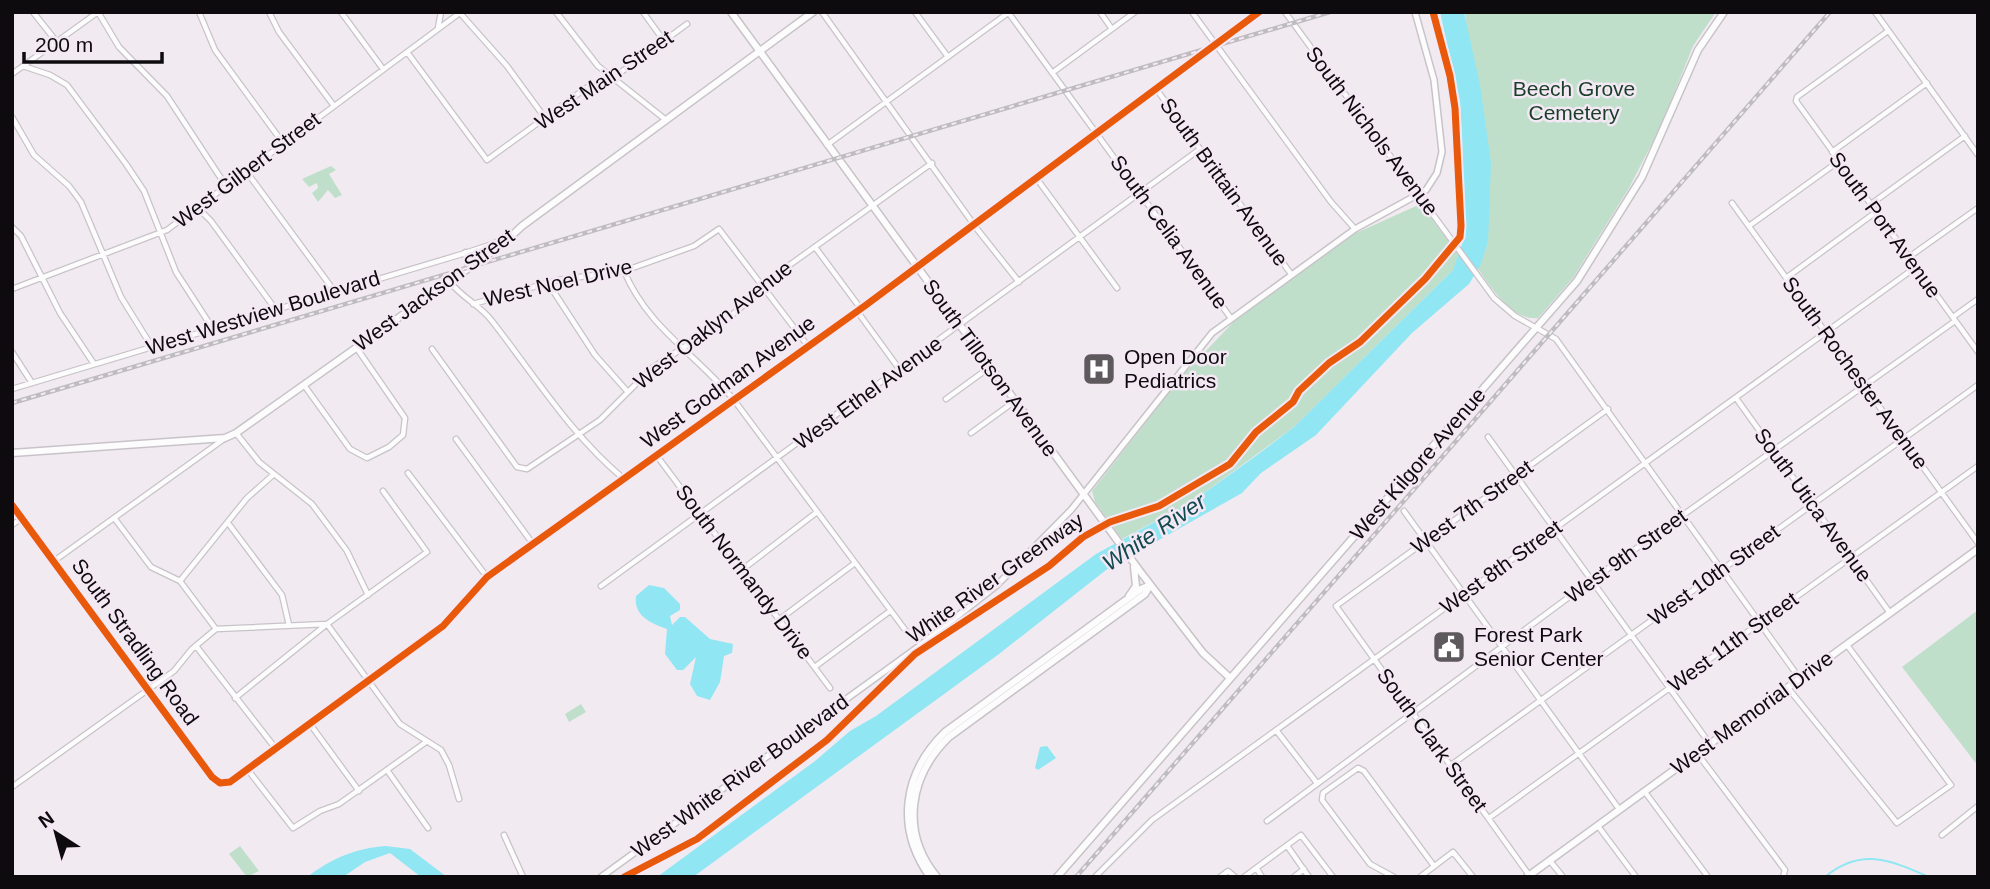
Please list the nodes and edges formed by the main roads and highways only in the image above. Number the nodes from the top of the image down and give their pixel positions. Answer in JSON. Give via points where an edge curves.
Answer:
{"nodes":[{"id":1,"x":731,"y":12,"type":"edge"},
{"id":2,"x":813,"y":12,"type":"edge"},
{"id":3,"x":1724,"y":12,"type":"edge"},
{"id":4,"x":758,"y":52,"type":"junction"},
{"id":5,"x":466,"y":253,"type":"road end"},
{"id":6,"x":469,"y":266,"type":"junction"},
{"id":7,"x":12,"y":453,"type":"edge"},
{"id":8,"x":1978,"y":549,"type":"edge"},
{"id":9,"x":1137,"y":571,"type":"junction"},
{"id":10,"x":1150,"y":585,"type":"junction"},
{"id":11,"x":1124,"y":601,"type":"junction"},
{"id":12,"x":1230,"y":678,"type":"junction"},
{"id":13,"x":1528,"y":876,"type":"edge"},
{"id":14,"x":930,"y":877,"type":"edge"},
{"id":15,"x":937,"y":877,"type":"edge"},
{"id":16,"x":1057,"y":877,"type":"edge"}],
"edges":[{"from":1,"to":4,"type":"main road","name":"South Tillotson Avenue"},
{"from":2,"to":4,"type":"main road","name":"West Jackson Street"},
{"from":3,"to":12,"type":"main road","name":"West Kilgore Avenue","via":[[1698,50],[1642,177],[1577,281]]},
{"from":4,"to":6,"type":"main road","name":"West Jackson Street"},
{"from":4,"to":9,"type":"main road","name":"South Tillotson Avenue"},
{"from":5,"to":6,"type":"main road"},
{"from":6,"to":7,"type":"main road","name":"West Jackson Street","via":[[225,438]]},
{"from":8,"to":13,"type":"main road","name":"West Memorial Drive"},
{"from":9,"to":10,"type":"main road"},
{"from":9,"to":11,"type":"main road","via":[[1136,586]]},
{"from":10,"to":11,"type":"main road"},
{"from":10,"to":12,"type":"main road","via":[[1203,653]]},
{"from":10,"to":15,"type":"main road","via":[[1145,594],[949,737],[933,754],[915,790],[914,822],[918,843]]},
{"from":11,"to":14,"type":"main road","via":[[945,732],[928,750],[913,778],[907,813],[912,845]]},
{"from":12,"to":16,"type":"main road","name":"West Kilgore Avenue"}]}
